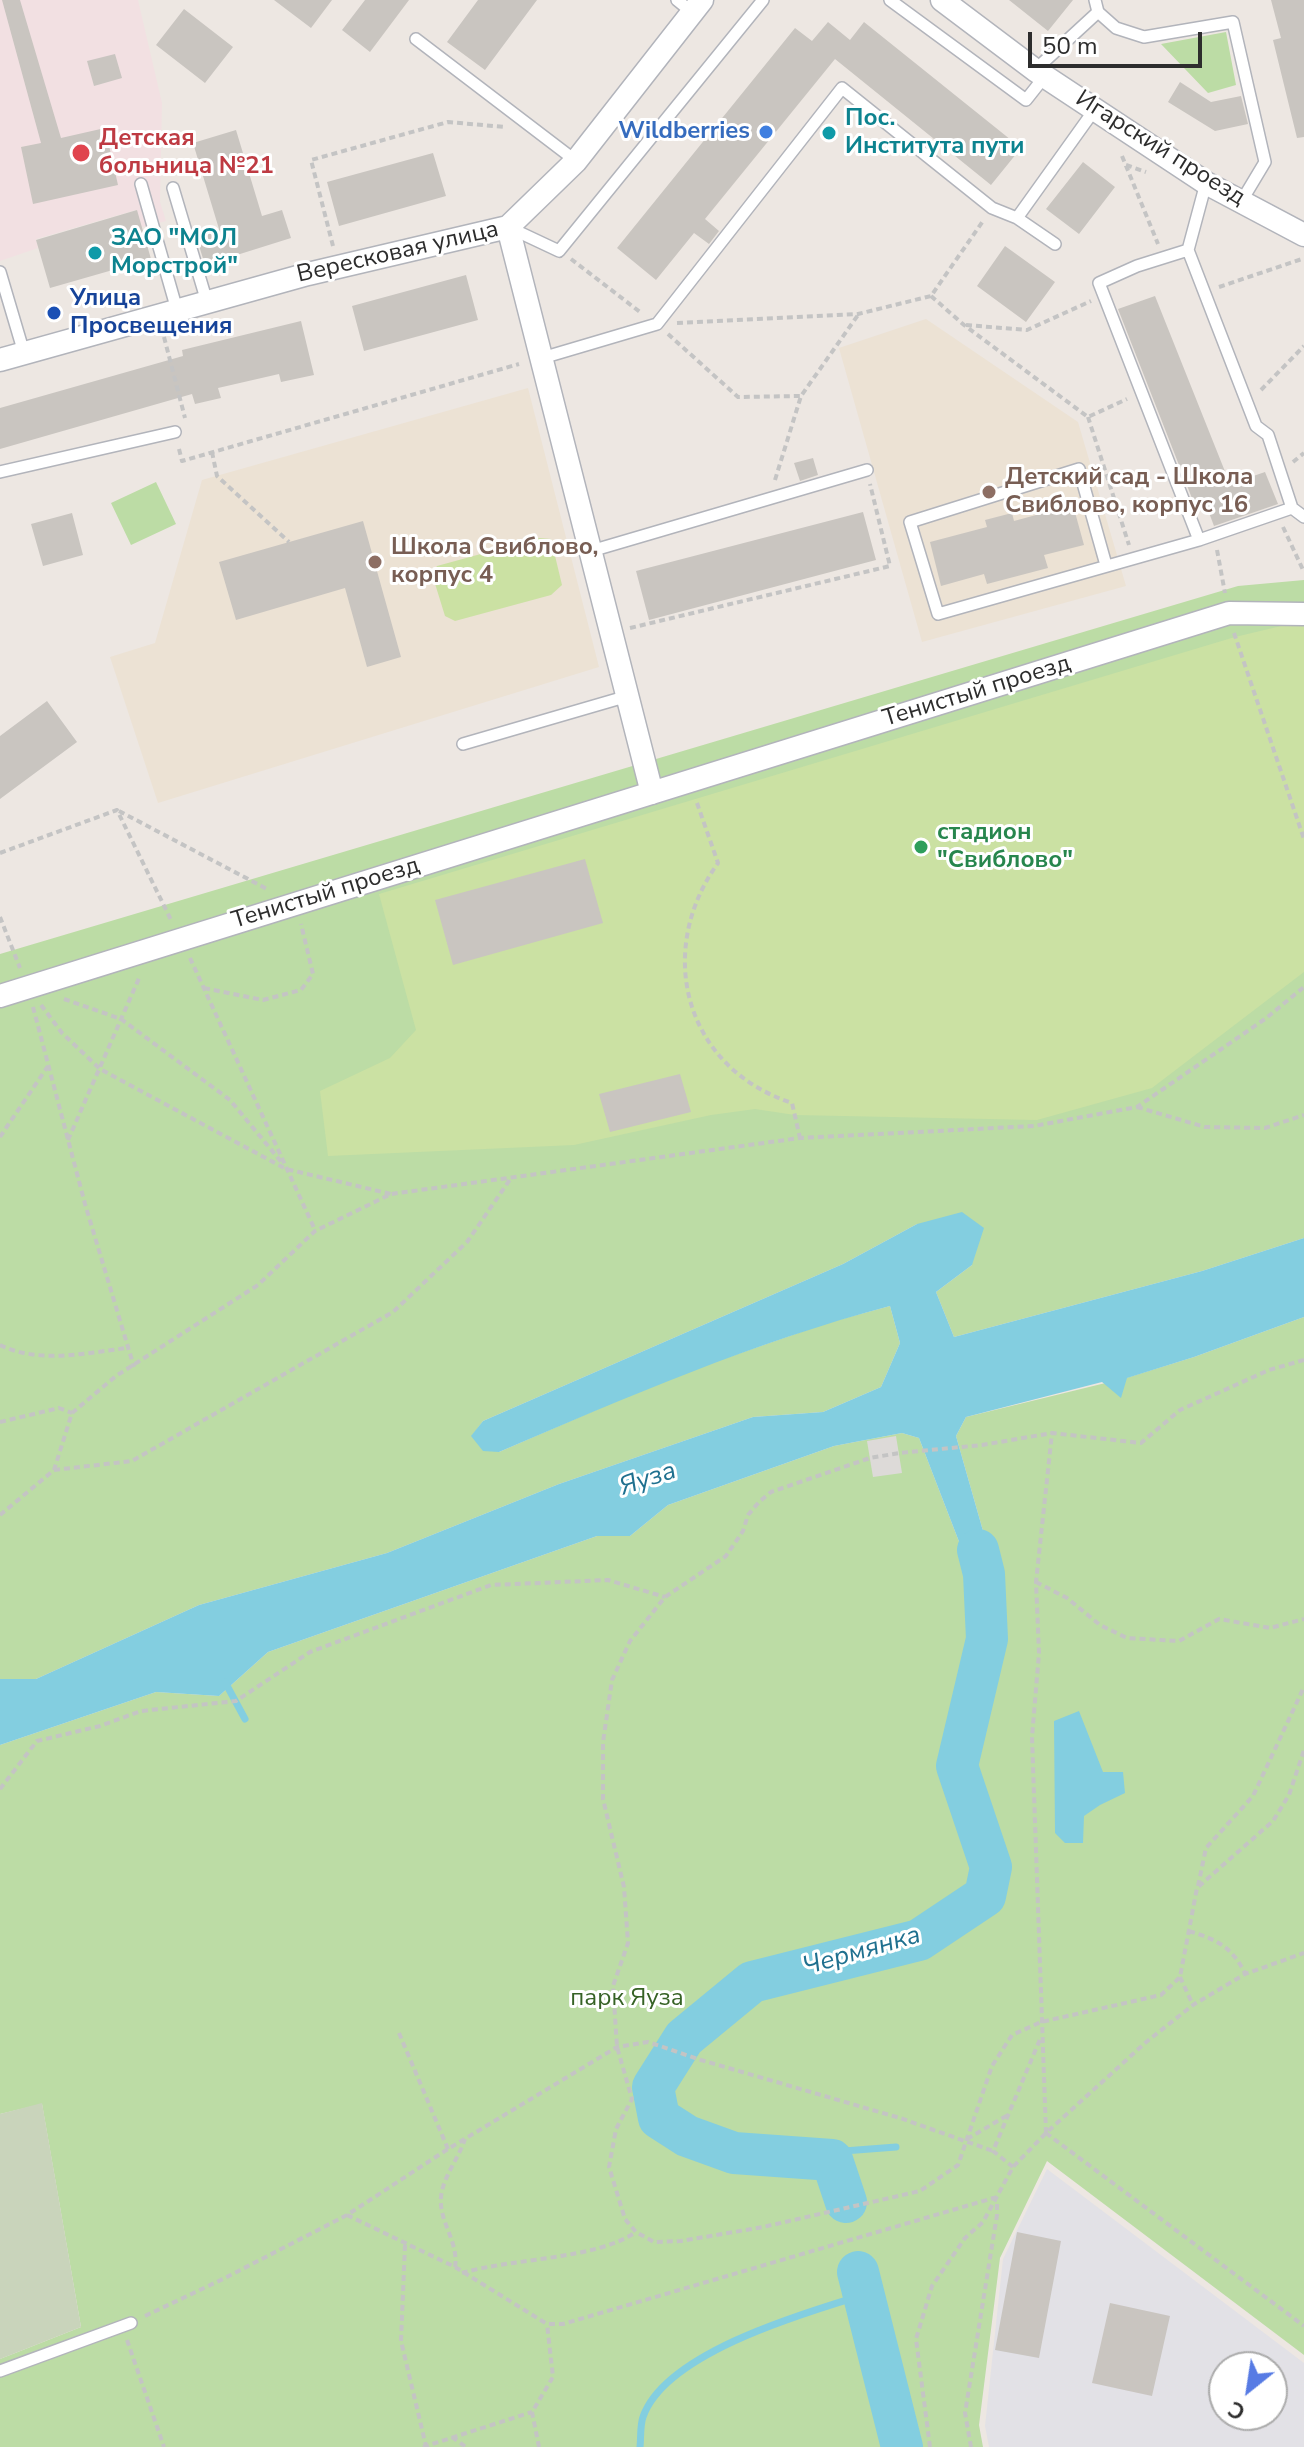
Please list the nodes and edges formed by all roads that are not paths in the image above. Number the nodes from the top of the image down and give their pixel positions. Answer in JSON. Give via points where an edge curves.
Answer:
{"nodes":[{"id":1,"x":763,"y":0,"type":"edge"},
{"id":2,"x":890,"y":0,"type":"edge"},
{"id":3,"x":942,"y":0,"type":"edge"},
{"id":4,"x":691,"y":4,"type":"edge"},
{"id":5,"x":1097,"y":6,"type":"edge"},
{"id":6,"x":416,"y":39,"type":"dead end"},
{"id":7,"x":1040,"y":73,"type":"junction"},
{"id":8,"x":1095,"y":109,"type":"junction"},
{"id":9,"x":576,"y":161,"type":"junction"},
{"id":10,"x":1206,"y":183,"type":"junction"},
{"id":11,"x":141,"y":184,"type":"dead end"},
{"id":12,"x":173,"y":188,"type":"dead end"},
{"id":13,"x":1241,"y":202,"type":"junction"},
{"id":14,"x":1017,"y":218,"type":"junction"},
{"id":15,"x":508,"y":227,"type":"junction"},
{"id":16,"x":1304,"y":235,"type":"edge"},
{"id":17,"x":1055,"y":244,"type":"dead end"},
{"id":18,"x":1188,"y":250,"type":"junction"},
{"id":19,"x":0,"y":272,"type":"edge"},
{"id":20,"x":207,"y":302,"type":"junction"},
{"id":21,"x":168,"y":313,"type":"junction"},
{"id":22,"x":24,"y":353,"type":"junction"},
{"id":23,"x":542,"y":358,"type":"junction"},
{"id":24,"x":0,"y":360,"type":"edge"},
{"id":25,"x":175,"y":432,"type":"road end"},
{"id":26,"x":867,"y":470,"type":"road end"},
{"id":27,"x":0,"y":472,"type":"edge"},
{"id":28,"x":1292,"y":508,"type":"junction"},
{"id":29,"x":1304,"y":517,"type":"edge"},
{"id":30,"x":1199,"y":540,"type":"junction"},
{"id":31,"x":591,"y":551,"type":"junction"},
{"id":32,"x":1106,"y":565,"type":"junction"},
{"id":33,"x":1304,"y":614,"type":"edge"},
{"id":34,"x":628,"y":696,"type":"junction"},
{"id":35,"x":463,"y":744,"type":"dead end"},
{"id":36,"x":652,"y":793,"type":"junction"},
{"id":37,"x":0,"y":996,"type":"edge"},
{"id":38,"x":126,"y":2325,"type":"road end"},
{"id":39,"x":0,"y":2371,"type":"edge"}],
"edges":[{"from":1,"to":15,"type":"lane","via":[[559,251]]},
{"from":2,"to":7,"type":"lane","via":[[1026,100]]},
{"from":3,"to":7,"type":"street","name":"Игарский проезд"},
{"from":4,"to":9,"type":"street","name":"Вересковая улица"},
{"from":5,"to":7,"type":"lane"},
{"from":5,"to":13,"type":"lane","via":[[1116,28],[1144,37],[1233,22],[1265,162]]},
{"from":6,"to":9,"type":"lane"},
{"from":7,"to":8,"type":"street","name":"Игарский проезд"},
{"from":8,"to":10,"type":"street","name":"Игарский проезд"},
{"from":8,"to":14,"type":"lane"},
{"from":9,"to":15,"type":"street","name":"Вересковая улица"},
{"from":10,"to":13,"type":"street","name":"Игарский проезд"},
{"from":10,"to":18,"type":"lane"},
{"from":11,"to":21,"type":"lane"},
{"from":12,"to":20,"type":"lane"},
{"from":13,"to":16,"type":"street","name":"Игарский проезд"},
{"from":14,"to":17,"type":"lane"},
{"from":14,"to":23,"type":"lane","via":[[992,208],[842,88],[657,324]]},
{"from":15,"to":20,"type":"street","name":"Вересковая улица"},
{"from":15,"to":23,"type":"street"},
{"from":18,"to":28,"type":"lane","via":[[1256,426],[1268,435]]},
{"from":18,"to":30,"type":"lane","via":[[1099,283]]},
{"from":19,"to":22,"type":"lane"},
{"from":20,"to":21,"type":"street","name":"Вересковая улица"},
{"from":21,"to":22,"type":"street","name":"Вересковая улица"},
{"from":22,"to":24,"type":"street","name":"Вересковая улица"},
{"from":23,"to":31,"type":"street","via":[[580,487]]},
{"from":25,"to":27,"type":"lane"},
{"from":26,"to":31,"type":"lane"},
{"from":28,"to":29,"type":"lane"},
{"from":28,"to":30,"type":"lane"},
{"from":30,"to":32,"type":"lane"},
{"from":31,"to":34,"type":"street"},
{"from":32,"to":32,"type":"lane","via":[[938,614],[910,522],[1079,469]]},
{"from":33,"to":36,"type":"street","name":"Тенистый проезд","via":[[1229,613]]},
{"from":34,"to":35,"type":"lane"},
{"from":34,"to":36,"type":"street"},
{"from":36,"to":37,"type":"street","name":"Тенистый проезд"},
{"from":38,"to":39,"type":"lane"}]}
